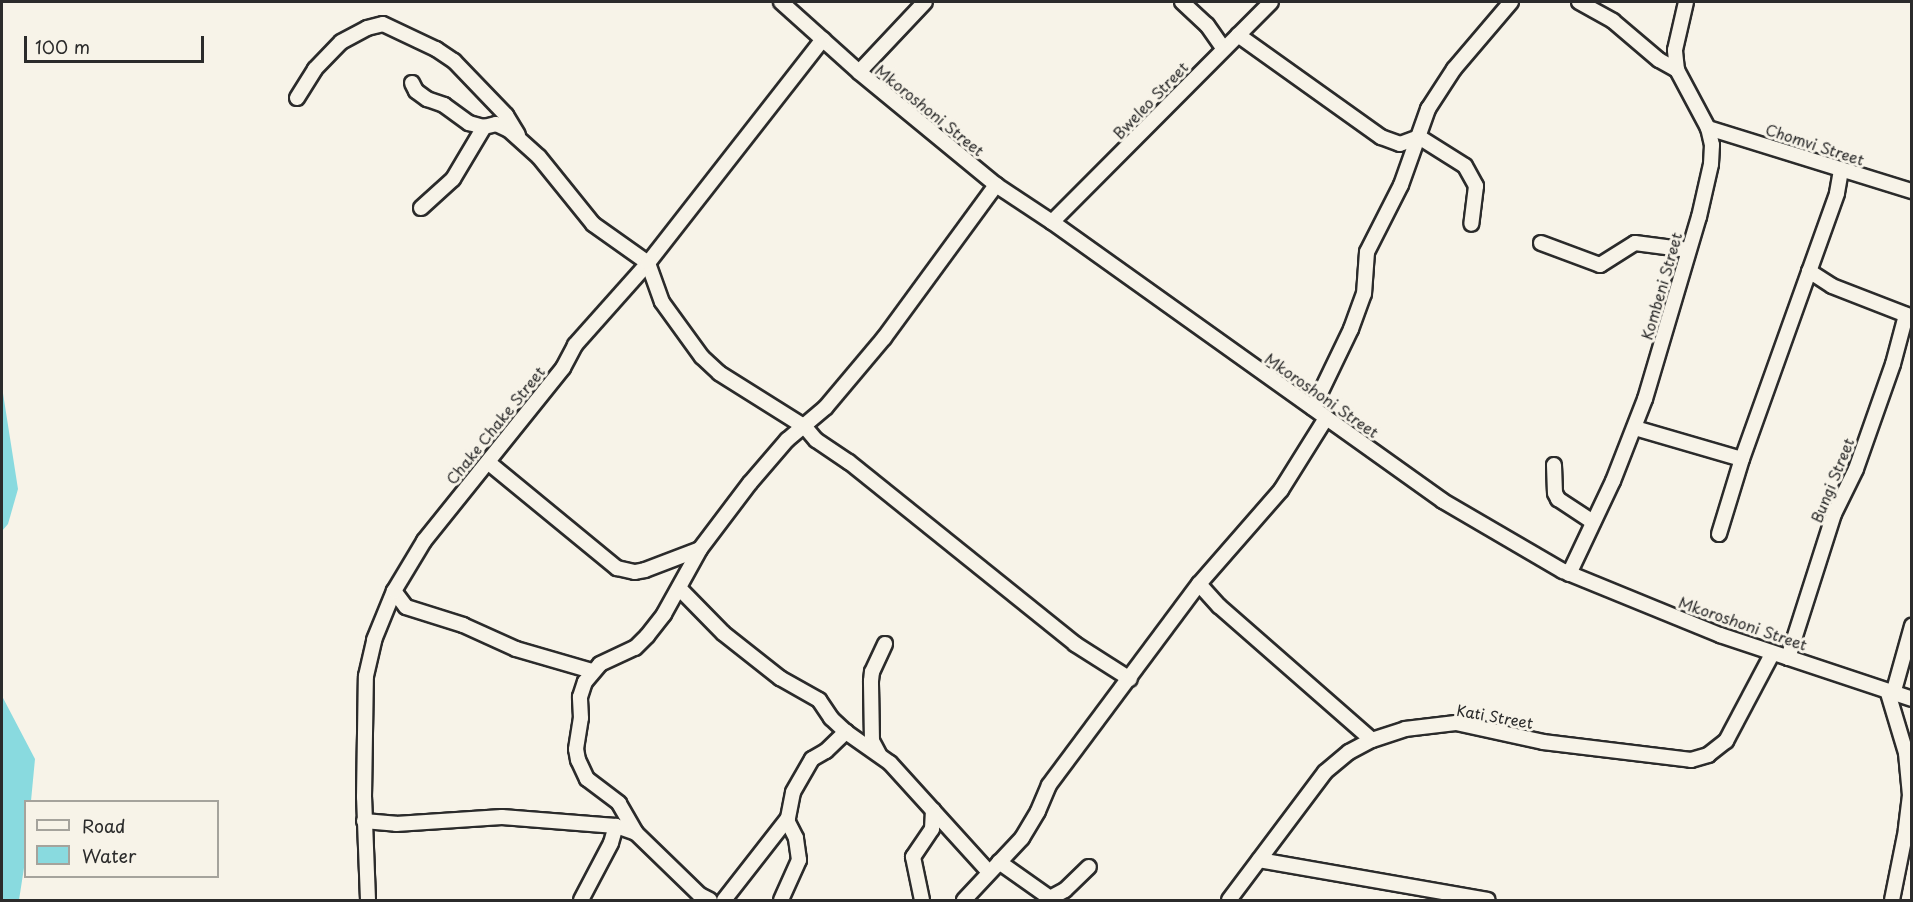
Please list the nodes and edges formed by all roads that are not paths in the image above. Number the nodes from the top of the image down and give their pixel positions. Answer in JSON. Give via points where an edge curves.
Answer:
{"nodes":[{"id":1,"x":781,"y":2,"type":"edge"},
{"id":2,"x":926,"y":2,"type":"edge"},
{"id":3,"x":1182,"y":2,"type":"edge"},
{"id":4,"x":1271,"y":2,"type":"edge"},
{"id":5,"x":1511,"y":2,"type":"edge"},
{"id":6,"x":1580,"y":2,"type":"edge"},
{"id":7,"x":1686,"y":2,"type":"edge"},
{"id":8,"x":1238,"y":35,"type":"junction"},
{"id":9,"x":823,"y":39,"type":"junction"},
{"id":10,"x":1224,"y":49,"type":"junction"},
{"id":11,"x":1677,"y":70,"type":"junction"},
{"id":12,"x":859,"y":72,"type":"junction"},
{"id":13,"x":412,"y":83,"type":"dead end"},
{"id":14,"x":297,"y":98,"type":"dead end"},
{"id":15,"x":484,"y":128,"type":"junction"},
{"id":16,"x":1708,"y":128,"type":"junction"},
{"id":17,"x":519,"y":137,"type":"junction"},
{"id":18,"x":1419,"y":137,"type":"junction"},
{"id":19,"x":1841,"y":171,"type":"junction"},
{"id":20,"x":996,"y":185,"type":"junction"},
{"id":21,"x":1911,"y":191,"type":"edge"},
{"id":22,"x":421,"y":208,"type":"dead end"},
{"id":23,"x":1052,"y":222,"type":"junction"},
{"id":24,"x":1471,"y":224,"type":"dead end"},
{"id":25,"x":1540,"y":243,"type":"dead end"},
{"id":26,"x":1689,"y":250,"type":"junction"},
{"id":27,"x":648,"y":263,"type":"junction"},
{"id":28,"x":1809,"y":271,"type":"junction"},
{"id":29,"x":1909,"y":316,"type":"edge"},
{"id":30,"x":1313,"y":408,"type":"junction"},
{"id":31,"x":1326,"y":417,"type":"junction"},
{"id":32,"x":805,"y":426,"type":"junction"},
{"id":33,"x":1635,"y":428,"type":"junction"},
{"id":34,"x":1742,"y":459,"type":"junction"},
{"id":35,"x":489,"y":463,"type":"junction"},
{"id":36,"x":1554,"y":465,"type":"dead end"},
{"id":37,"x":1593,"y":522,"type":"junction"},
{"id":38,"x":1719,"y":534,"type":"dead end"},
{"id":39,"x":700,"y":549,"type":"junction"},
{"id":40,"x":1569,"y":574,"type":"junction"},
{"id":41,"x":1199,"y":584,"type":"junction"},
{"id":42,"x":679,"y":588,"type":"junction"},
{"id":43,"x":394,"y":591,"type":"junction"},
{"id":44,"x":1911,"y":626,"type":"edge"},
{"id":45,"x":885,"y":644,"type":"dead end"},
{"id":46,"x":1772,"y":654,"type":"junction"},
{"id":47,"x":1788,"y":658,"type":"junction"},
{"id":48,"x":592,"y":671,"type":"junction"},
{"id":49,"x":1130,"y":679,"type":"junction"},
{"id":50,"x":1891,"y":693,"type":"junction"},
{"id":51,"x":1911,"y":699,"type":"edge"},
{"id":52,"x":846,"y":732,"type":"junction"},
{"id":53,"x":1372,"y":740,"type":"junction"},
{"id":54,"x":879,"y":754,"type":"junction"},
{"id":55,"x":933,"y":810,"type":"junction"},
{"id":56,"x":787,"y":820,"type":"junction"},
{"id":57,"x":364,"y":821,"type":"junction"},
{"id":58,"x":616,"y":826,"type":"junction"},
{"id":59,"x":636,"y":833,"type":"junction"},
{"id":60,"x":1259,"y":860,"type":"junction"},
{"id":61,"x":994,"y":867,"type":"junction"},
{"id":62,"x":1089,"y":867,"type":"dead end"},
{"id":63,"x":1420,"y":894,"type":"edge"},
{"id":64,"x":368,"y":900,"type":"edge"},
{"id":65,"x":581,"y":900,"type":"edge"},
{"id":66,"x":710,"y":900,"type":"edge"},
{"id":67,"x":724,"y":900,"type":"edge"},
{"id":68,"x":781,"y":900,"type":"edge"},
{"id":69,"x":922,"y":900,"type":"edge"},
{"id":70,"x":964,"y":900,"type":"edge"},
{"id":71,"x":1229,"y":900,"type":"edge"},
{"id":72,"x":1488,"y":900,"type":"edge"},
{"id":73,"x":1892,"y":900,"type":"edge"}],
"edges":[{"from":1,"to":9,"type":"street","name":"Mkoroshoni Street"},
{"from":2,"to":12,"type":"street"},
{"from":3,"to":10,"type":"street","via":[[1207,25]]},
{"from":4,"to":8,"type":"street","name":"Bweleo Street"},
{"from":5,"to":18,"type":"street","via":[[1437,93]]},
{"from":6,"to":11,"type":"street","via":[[1613,21],[1659,60]]},
{"from":7,"to":11,"type":"street","via":[[1676,50]]},
{"from":8,"to":10,"type":"street","name":"Bweleo Street"},
{"from":8,"to":18,"type":"street","via":[[1381,137],[1400,144]]},
{"from":9,"to":12,"type":"street","name":"Mkoroshoni Street"},
{"from":9,"to":27,"type":"street","name":"Chake Chake Street"},
{"from":10,"to":23,"type":"street","name":"Bweleo Street"},
{"from":11,"to":16,"type":"street","name":"Kombeni Street"},
{"from":12,"to":20,"type":"street","name":"Mkoroshoni Street"},
{"from":13,"to":15,"type":"street","via":[[427,99]]},
{"from":14,"to":17,"type":"street","via":[[315,69],[341,42],[383,24],[454,61],[506,115]]},
{"from":15,"to":17,"type":"street","via":[[496,124]]},
{"from":15,"to":22,"type":"street","via":[[453,179]]},
{"from":16,"to":19,"type":"street","name":"Chomvi Street"},
{"from":16,"to":26,"type":"street","name":"Kombeni Street","via":[[1711,164]]},
{"from":17,"to":27,"type":"street","via":[[593,224]]},
{"from":18,"to":24,"type":"street","via":[[1457,161],[1473,177],[1476,186]]},
{"from":18,"to":30,"type":"street","via":[[1401,185],[1367,252],[1364,294],[1352,329]]},
{"from":19,"to":21,"type":"street","name":"Chomvi Street"},
{"from":19,"to":28,"type":"street","via":[[1837,194]]},
{"from":20,"to":23,"type":"street","name":"Mkoroshoni Street"},
{"from":20,"to":32,"type":"street","via":[[914,300],[839,392]]},
{"from":23,"to":30,"type":"street","name":"Mkoroshoni Street"},
{"from":25,"to":26,"type":"street","via":[[1600,265],[1635,243]]},
{"from":26,"to":33,"type":"street","name":"Kombeni Street"},
{"from":27,"to":32,"type":"street","via":[[662,302],[702,357],[757,399]]},
{"from":27,"to":35,"type":"street","name":"Chake Chake Street","via":[[575,345],[563,368]]},
{"from":28,"to":29,"type":"street","via":[[1832,286]]},
{"from":28,"to":34,"type":"street"},
{"from":29,"to":47,"type":"street","name":"Bungi Street","via":[[1856,469],[1834,514]]},
{"from":30,"to":31,"type":"street","name":"Mkoroshoni Street"},
{"from":31,"to":40,"type":"street","name":"Mkoroshoni Street","via":[[1443,501]]},
{"from":31,"to":41,"type":"street","via":[[1281,490]]},
{"from":32,"to":39,"type":"street","via":[[764,465]]},
{"from":32,"to":49,"type":"street","via":[[816,440],[849,462],[1075,644]]},
{"from":33,"to":34,"type":"street"},
{"from":33,"to":37,"type":"street","name":"Kombeni Street"},
{"from":34,"to":38,"type":"street"},
{"from":35,"to":39,"type":"street","via":[[617,568],[645,570]]},
{"from":35,"to":43,"type":"street","name":"Chake Chake Street","via":[[424,541]]},
{"from":36,"to":37,"type":"street","via":[[1558,499]]},
{"from":37,"to":40,"type":"street","name":"Kombeni Street"},
{"from":39,"to":42,"type":"street"},
{"from":40,"to":46,"type":"street","name":"Mkoroshoni Street"},
{"from":41,"to":49,"type":"street"},
{"from":41,"to":53,"type":"street"},
{"from":42,"to":48,"type":"street","via":[[664,614],[635,648]]},
{"from":42,"to":52,"type":"street","via":[[723,633],[764,667],[819,700]]},
{"from":43,"to":48,"type":"street","via":[[406,607],[463,625],[516,649]]},
{"from":43,"to":57,"type":"street","name":"Chake Chake Street","via":[[374,640],[366,676]]},
{"from":44,"to":50,"type":"street"},
{"from":45,"to":54,"type":"street","via":[[870,681],[872,741]]},
{"from":46,"to":47,"type":"street","name":"Mkoroshoni Street"},
{"from":46,"to":53,"type":"street","name":"Kati Street","via":[[1726,741],[1708,755],[1691,760],[1543,742],[1456,723],[1406,729]]},
{"from":47,"to":50,"type":"street","name":"Mkoroshoni Street"},
{"from":48,"to":59,"type":"street","via":[[580,697],[578,760],[587,779],[619,802]]},
{"from":49,"to":61,"type":"street","via":[[1049,785],[1022,838]]},
{"from":50,"to":51,"type":"street","name":"Mkoroshoni Street"},
{"from":50,"to":73,"type":"street","via":[[1906,753],[1910,795]]},
{"from":52,"to":54,"type":"street"},
{"from":52,"to":56,"type":"street","via":[[812,759],[793,792]]},
{"from":53,"to":60,"type":"street","name":"Kati Street","via":[[1349,752],[1325,772]]},
{"from":54,"to":55,"type":"street"},
{"from":55,"to":61,"type":"street"},
{"from":55,"to":69,"type":"street","via":[[932,829],[913,857]]},
{"from":56,"to":67,"type":"street"},
{"from":56,"to":68,"type":"street","via":[[796,838],[799,860]]},
{"from":57,"to":58,"type":"street","via":[[396,824],[502,817]]},
{"from":57,"to":64,"type":"street","name":"Chake Chake Street"},
{"from":58,"to":59,"type":"street"},
{"from":58,"to":65,"type":"street"},
{"from":59,"to":66,"type":"street","via":[[700,895]]},
{"from":60,"to":63,"type":"street"},
{"from":60,"to":71,"type":"street","name":"Kati Street"},
{"from":61,"to":62,"type":"street","via":[[1050,898],[1065,890]]},
{"from":61,"to":70,"type":"street"},
{"from":63,"to":72,"type":"street"}]}
